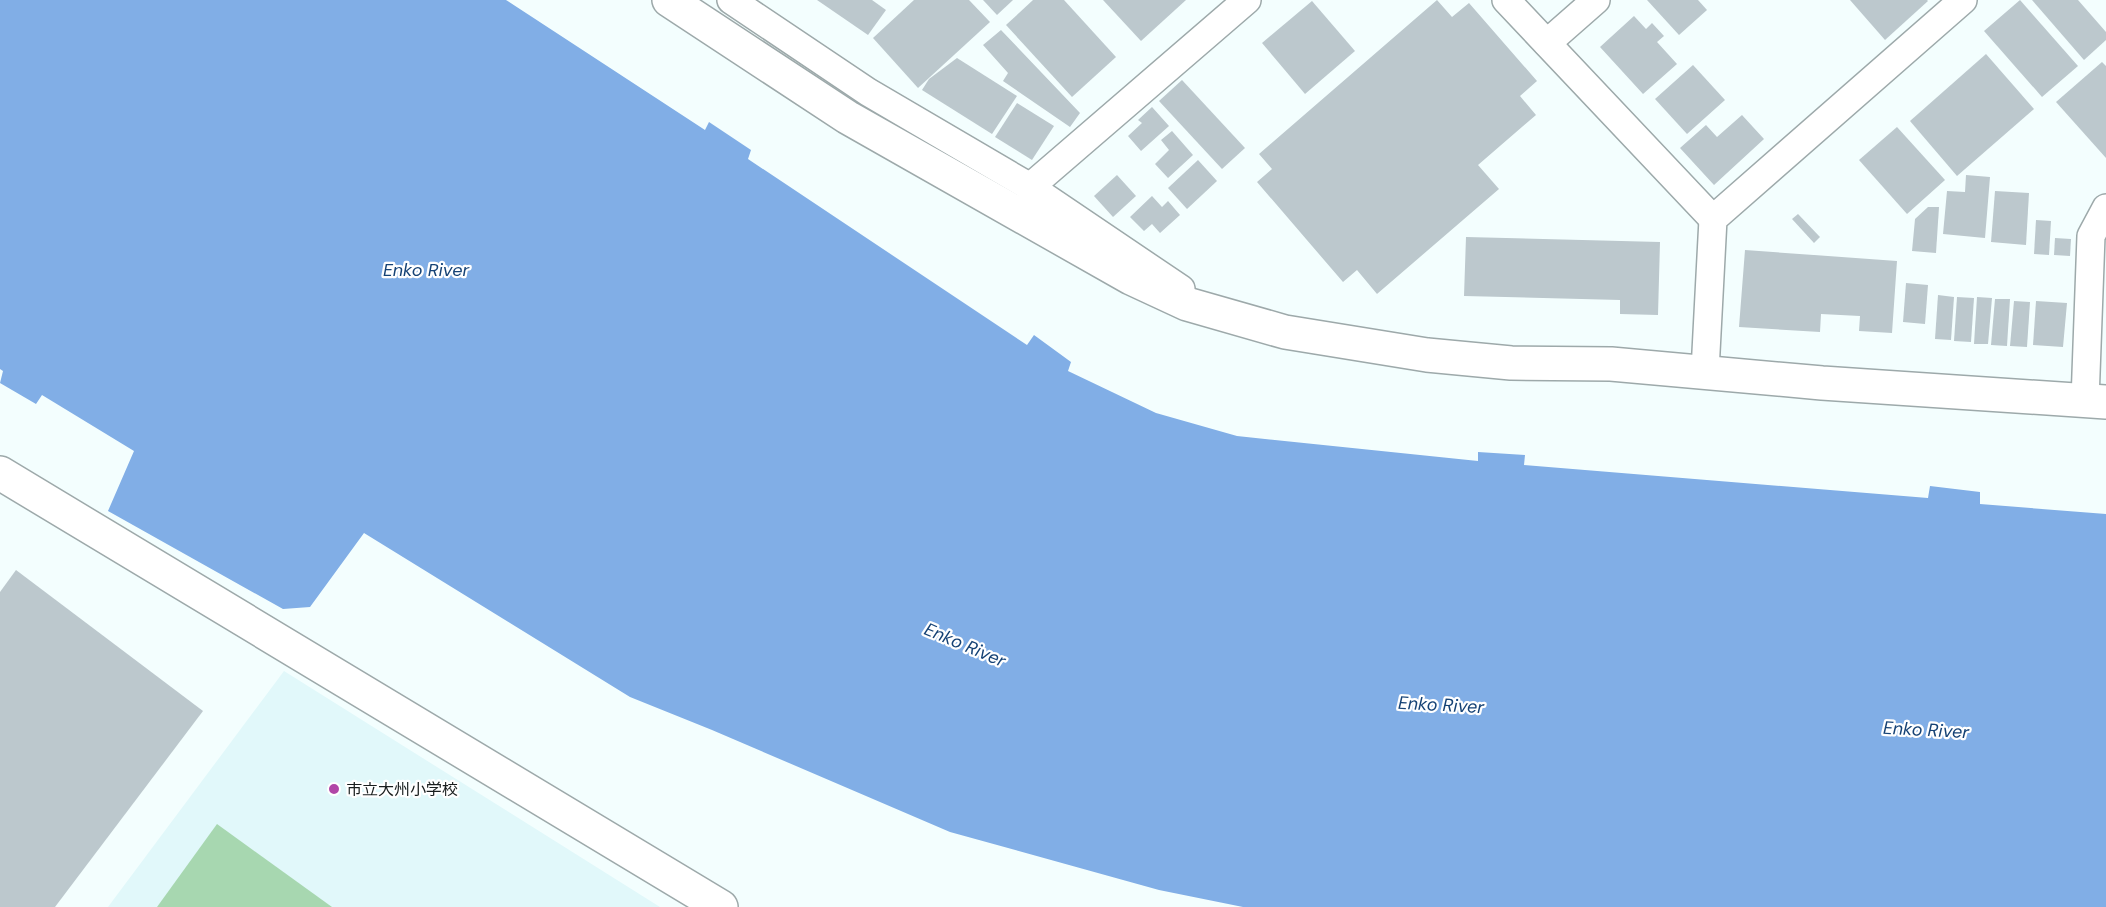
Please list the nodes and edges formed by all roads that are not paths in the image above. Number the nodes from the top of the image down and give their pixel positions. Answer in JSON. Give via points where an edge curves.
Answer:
{"nodes":[{"id":1,"x":669,"y":0,"type":"edge"},
{"id":2,"x":730,"y":0,"type":"edge"},
{"id":3,"x":1247,"y":0,"type":"edge"},
{"id":4,"x":1506,"y":0,"type":"edge"},
{"id":5,"x":1596,"y":0,"type":"edge"},
{"id":6,"x":1963,"y":0,"type":"edge"},
{"id":7,"x":1547,"y":43,"type":"junction"},
{"id":8,"x":868,"y":92,"type":"junction"},
{"id":9,"x":847,"y":117,"type":"junction"},
{"id":10,"x":1030,"y":187,"type":"junction"},
{"id":11,"x":2106,"y":208,"type":"edge"},
{"id":12,"x":1713,"y":219,"type":"junction"},
{"id":13,"x":1187,"y":304,"type":"junction"},
{"id":14,"x":1705,"y":371,"type":"junction"},
{"id":15,"x":2096,"y":401,"type":"edge"},
{"id":16,"x":0,"y":472,"type":"edge"},
{"id":17,"x":721,"y":907,"type":"edge"}],
"edges":[{"from":1,"to":9,"type":"street"},
{"from":2,"to":8,"type":"street"},
{"from":3,"to":10,"type":"street"},
{"from":4,"to":7,"type":"street"},
{"from":5,"to":7,"type":"street"},
{"from":6,"to":12,"type":"street"},
{"from":7,"to":12,"type":"street"},
{"from":8,"to":9,"type":"street"},
{"from":8,"to":10,"type":"street"},
{"from":9,"to":13,"type":"street","via":[[1131,278]]},
{"from":10,"to":13,"type":"street","via":[[1198,301]]},
{"from":11,"to":15,"type":"street","via":[[2091,236]]},
{"from":12,"to":14,"type":"street"},
{"from":13,"to":14,"type":"street","via":[[1286,332],[1427,355],[1511,363],[1611,364]]},
{"from":14,"to":15,"type":"street","via":[[1822,383]]},
{"from":16,"to":17,"type":"street"}]}
